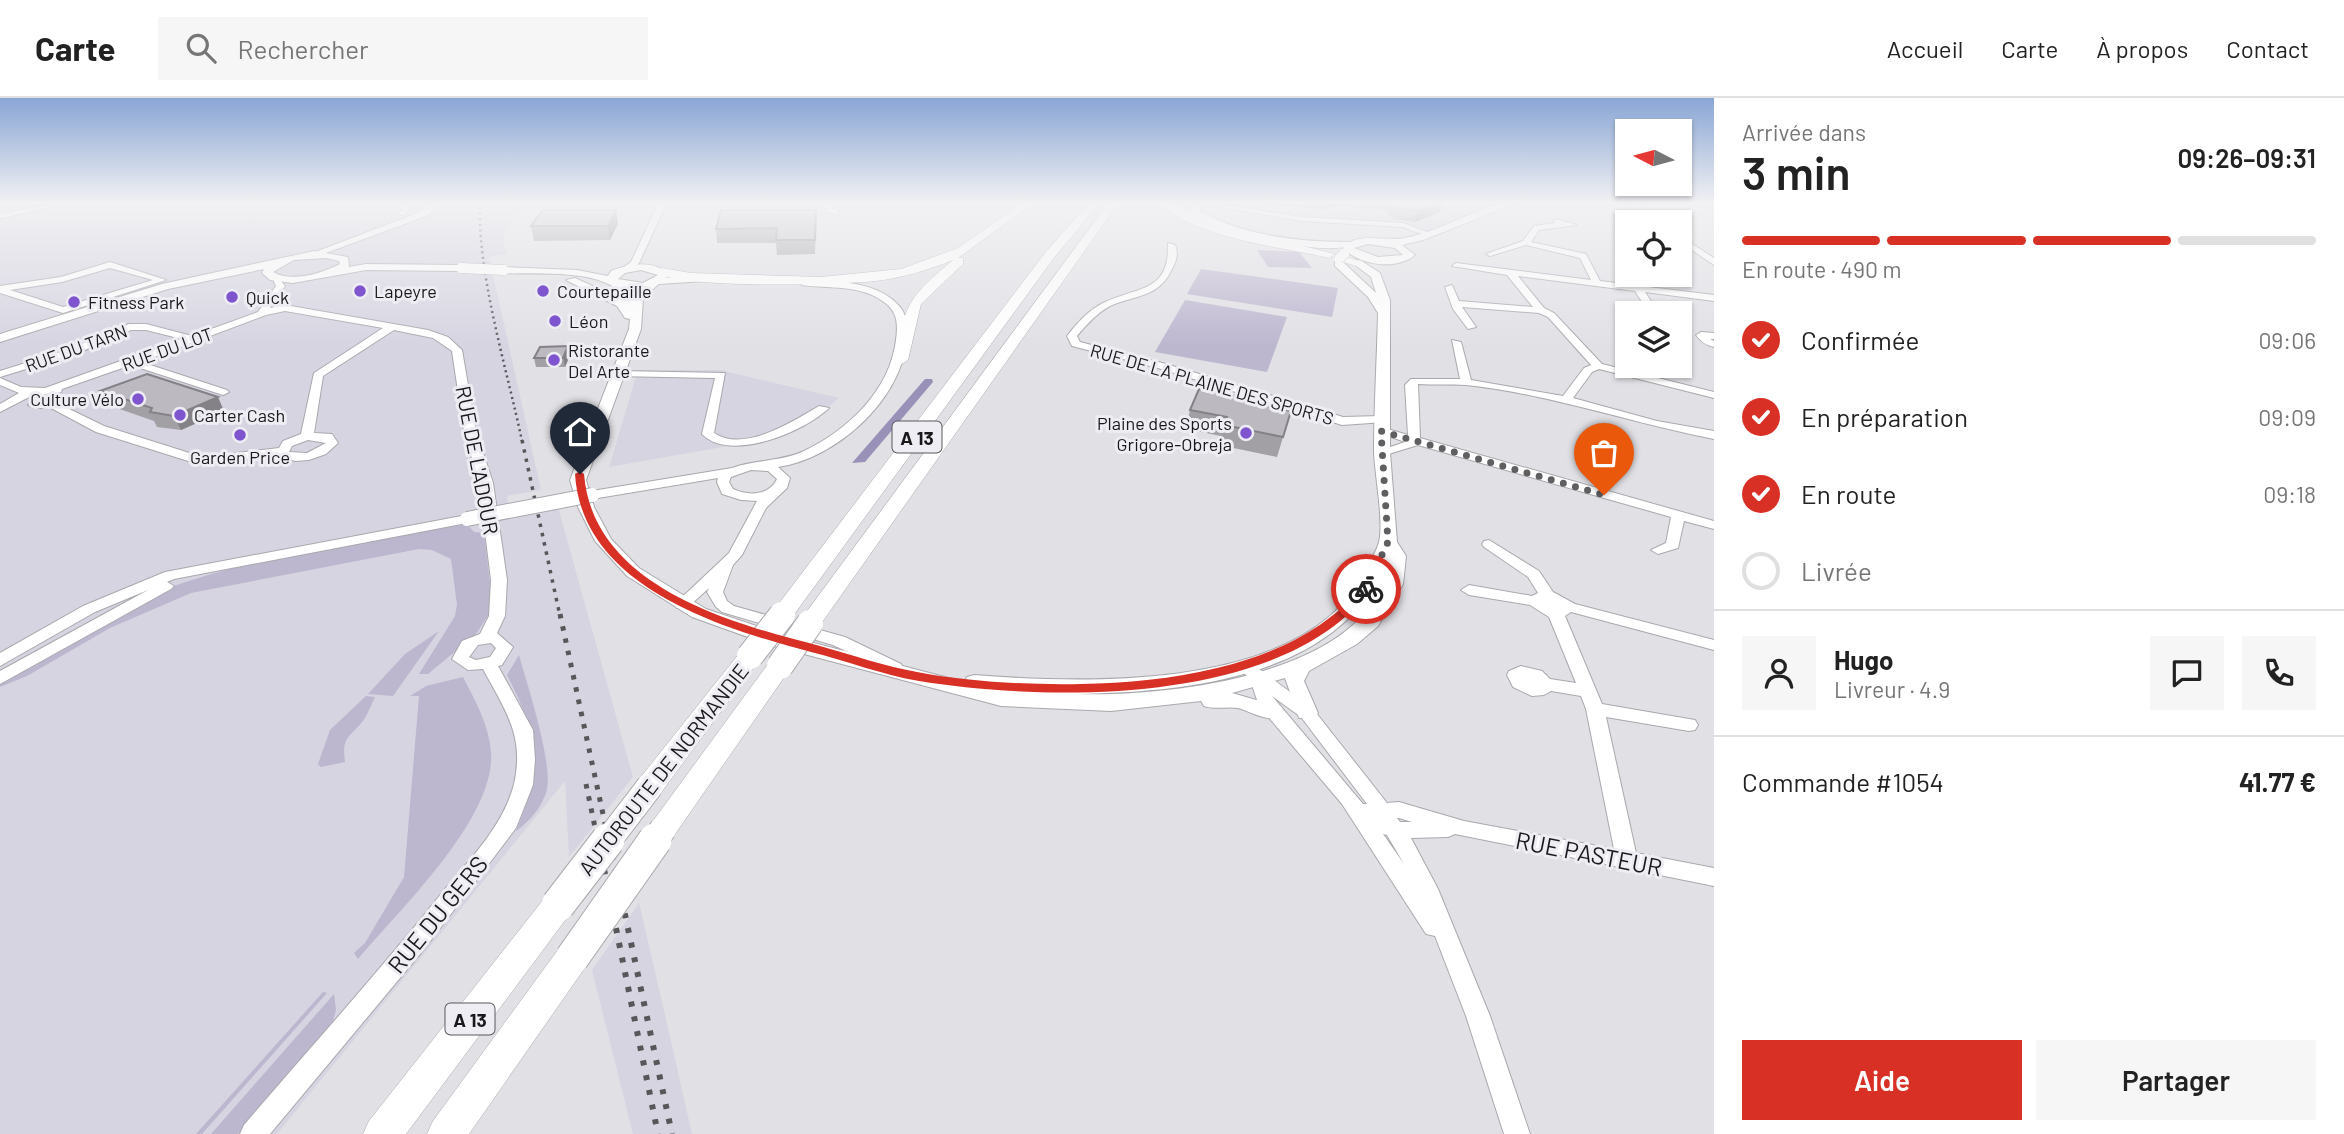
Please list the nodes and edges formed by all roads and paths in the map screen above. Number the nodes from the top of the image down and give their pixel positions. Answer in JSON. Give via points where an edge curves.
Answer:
{"nodes":[{"id":1,"x":324,"y":250,"type":"edge"},
{"id":2,"x":342,"y":250,"type":"edge"},
{"id":3,"x":960,"y":250,"type":"edge"},
{"id":4,"x":972,"y":250,"type":"edge"},
{"id":5,"x":1054,"y":250,"type":"edge"},
{"id":6,"x":1079,"y":250,"type":"edge"},
{"id":7,"x":1172,"y":250,"type":"edge"},
{"id":8,"x":1330,"y":250,"type":"edge"},
{"id":9,"x":1333,"y":250,"type":"edge"},
{"id":10,"x":1354,"y":250,"type":"edge"},
{"id":11,"x":1404,"y":250,"type":"edge"},
{"id":12,"x":1411,"y":250,"type":"edge"},
{"id":13,"x":1502,"y":250,"type":"edge"},
{"id":14,"x":1558,"y":250,"type":"edge"},
{"id":15,"x":1697,"y":250,"type":"edge"},
{"id":16,"x":1408,"y":252,"type":"junction"},
{"id":17,"x":640,"y":253,"type":"joint"},
{"id":18,"x":1342,"y":253,"type":"junction"},
{"id":19,"x":1490,"y":254,"type":"dead end"},
{"id":20,"x":309,"y":256,"type":"junction"},
{"id":21,"x":343,"y":259,"type":"junction"},
{"id":22,"x":1395,"y":260,"type":"junction"},
{"id":23,"x":1714,"y":262,"type":"edge"},
{"id":24,"x":276,"y":264,"type":"junction"},
{"id":25,"x":1456,"y":266,"type":"dead end"},
{"id":26,"x":429,"y":267,"type":"junction"},
{"id":27,"x":532,"y":271,"type":"junction"},
{"id":28,"x":333,"y":272,"type":"junction"},
{"id":29,"x":1511,"y":274,"type":"junction"},
{"id":30,"x":273,"y":277,"type":"junction"},
{"id":31,"x":619,"y":277,"type":"junction"},
{"id":32,"x":656,"y":277,"type":"junction"},
{"id":33,"x":304,"y":279,"type":"junction"},
{"id":34,"x":1597,"y":284,"type":"junction"},
{"id":35,"x":1449,"y":287,"type":"dead end"},
{"id":36,"x":1638,"y":289,"type":"junction"},
{"id":37,"x":0,"y":290,"type":"edge"},
{"id":38,"x":1714,"y":298,"type":"edge"},
{"id":39,"x":1646,"y":301,"type":"edge"},
{"id":40,"x":1458,"y":304,"type":"junction"},
{"id":41,"x":287,"y":309,"type":"junction"},
{"id":42,"x":1541,"y":310,"type":"junction"},
{"id":43,"x":1382,"y":311,"type":"junction"},
{"id":44,"x":266,"y":316,"type":"junction"},
{"id":45,"x":629,"y":316,"type":"junction"},
{"id":46,"x":337,"y":317,"type":"junction"},
{"id":47,"x":393,"y":327,"type":"junction"},
{"id":48,"x":1471,"y":327,"type":"dead end"},
{"id":49,"x":1714,"y":336,"type":"edge"},
{"id":50,"x":0,"y":338,"type":"edge"},
{"id":51,"x":192,"y":339,"type":"junction"},
{"id":52,"x":1456,"y":342,"type":"dead end"},
{"id":53,"x":0,"y":343,"type":"edge"},
{"id":54,"x":1714,"y":344,"type":"edge"},
{"id":55,"x":1384,"y":359,"type":"junction"},
{"id":56,"x":900,"y":360,"type":"junction"},
{"id":57,"x":132,"y":362,"type":"junction"},
{"id":58,"x":1598,"y":366,"type":"junction"},
{"id":59,"x":0,"y":374,"type":"edge"},
{"id":60,"x":619,"y":374,"type":"junction"},
{"id":61,"x":0,"y":381,"type":"edge"},
{"id":62,"x":1466,"y":382,"type":"junction"},
{"id":63,"x":223,"y":393,"type":"dead end"},
{"id":64,"x":51,"y":395,"type":"junction"},
{"id":65,"x":1714,"y":395,"type":"edge"},
{"id":66,"x":22,"y":400,"type":"junction"},
{"id":67,"x":1566,"y":400,"type":"junction"},
{"id":68,"x":822,"y":408,"type":"dead end"},
{"id":69,"x":0,"y":409,"type":"edge"},
{"id":70,"x":1382,"y":435,"type":"junction"},
{"id":71,"x":1714,"y":435,"type":"edge"},
{"id":72,"x":307,"y":436,"type":"junction"},
{"id":73,"x":1414,"y":443,"type":"junction"},
{"id":74,"x":281,"y":451,"type":"junction"},
{"id":75,"x":759,"y":466,"type":"junction"},
{"id":76,"x":732,"y":472,"type":"junction"},
{"id":77,"x":661,"y":483,"type":"junction"},
{"id":78,"x":733,"y":493,"type":"junction"},
{"id":79,"x":773,"y":493,"type":"junction"},
{"id":80,"x":1678,"y":515,"type":"junction"},
{"id":81,"x":1714,"y":525,"type":"edge"},
{"id":82,"x":749,"y":529,"type":"junction"},
{"id":83,"x":604,"y":541,"type":"junction"},
{"id":84,"x":1388,"y":542,"type":"junction"},
{"id":85,"x":1489,"y":544,"type":"dead end"},
{"id":86,"x":1658,"y":550,"type":"dead end"},
{"id":87,"x":258,"y":559,"type":"junction"},
{"id":88,"x":726,"y":565,"type":"junction"},
{"id":89,"x":1469,"y":590,"type":"dead end"},
{"id":90,"x":1540,"y":598,"type":"junction"},
{"id":91,"x":682,"y":605,"type":"junction"},
{"id":92,"x":1562,"y":610,"type":"junction"},
{"id":93,"x":487,"y":637,"type":"junction"},
{"id":94,"x":1714,"y":645,"type":"edge"},
{"id":95,"x":0,"y":660,"type":"edge"},
{"id":96,"x":489,"y":664,"type":"junction"},
{"id":97,"x":1300,"y":667,"type":"junction"},
{"id":98,"x":1251,"y":672,"type":"junction"},
{"id":99,"x":910,"y":674,"type":"junction"},
{"id":100,"x":0,"y":678,"type":"edge"},
{"id":101,"x":1545,"y":684,"type":"dead end"},
{"id":102,"x":1586,"y":691,"type":"junction"},
{"id":103,"x":1190,"y":696,"type":"junction"},
{"id":104,"x":1595,"y":709,"type":"junction"},
{"id":105,"x":1273,"y":712,"type":"junction"},
{"id":106,"x":1307,"y":713,"type":"junction"},
{"id":107,"x":1689,"y":725,"type":"dead end"},
{"id":108,"x":1368,"y":814,"type":"junction"},
{"id":109,"x":1464,"y":829,"type":"junction"},
{"id":110,"x":1395,"y":830,"type":"junction"},
{"id":111,"x":1627,"y":861,"type":"junction"},
{"id":112,"x":1714,"y":877,"type":"edge"},
{"id":113,"x":1452,"y":956,"type":"junction"},
{"id":114,"x":253,"y":1134,"type":"edge"},
{"id":115,"x":382,"y":1134,"type":"edge"},
{"id":116,"x":446,"y":1134,"type":"edge"},
{"id":117,"x":1517,"y":1134,"type":"edge"}],
"edges":[{"from":1,"to":20,"type":"street"},
{"from":2,"to":21,"type":"street"},
{"from":3,"to":32,"type":"highway","via":[[936,263],[869,277]]},
{"from":4,"to":56,"type":"highway","via":[[918,299]]},
{"from":5,"to":115,"type":"highway","name":"AUTOROUTE DE NORMANDIE","number":"A 13","bridge":true,"via":[[782,615]]},
{"from":6,"to":116,"type":"highway","name":"AUTOROUTE DE NORMANDIE","number":"A 13","bridge":true},
{"from":7,"to":70,"type":"street","name":"RUE DE LA PLAINE DES SPORTS","via":[[1174,257],[1161,284],[1151,292],[1106,305],[1076,330],[1072,336],[1076,344]]},
{"from":8,"to":18,"type":"highway"},
{"from":9,"to":18,"type":"street"},
{"from":10,"to":18,"type":"main road"},
{"from":11,"to":16,"type":"main road"},
{"from":12,"to":16,"type":"main road"},
{"from":13,"to":19,"type":"street"},
{"from":14,"to":34,"type":"street","via":[[1583,256]]},
{"from":15,"to":23,"type":"street"},
{"from":16,"to":22,"type":"main road","via":[[1409,257]]},
{"from":17,"to":31,"type":"street"},
{"from":17,"to":32,"type":"street"},
{"from":18,"to":22,"type":"main road"},
{"from":18,"to":43,"type":"main road","via":[[1339,264]]},
{"from":18,"to":43,"type":"main road","via":[[1377,277],[1383,293]]},
{"from":20,"to":21,"type":"main road"},
{"from":20,"to":24,"type":"main road"},
{"from":21,"to":26,"type":"main road"},
{"from":21,"to":28,"type":"main road","via":[[343,267]]},
{"from":22,"to":55,"type":"main road","via":[[1392,356]]},
{"from":24,"to":30,"type":"main road","via":[[268,270]]},
{"from":24,"to":50,"type":"main road","via":[[157,288]]},
{"from":25,"to":29,"type":"street"},
{"from":26,"to":27,"type":"main road","bridge":true},
{"from":26,"to":28,"type":"main road"},
{"from":27,"to":31,"type":"main road"},
{"from":27,"to":45,"type":"main road","via":[[584,285],[621,304]]},
{"from":28,"to":33,"type":"main road"},
{"from":29,"to":34,"type":"street"},
{"from":29,"to":42,"type":"street"},
{"from":30,"to":33,"type":"main road"},
{"from":30,"to":44,"type":"street","via":[[281,286]]},
{"from":30,"to":53,"type":"main road","via":[[237,276],[179,287]]},
{"from":31,"to":32,"type":"main road"},
{"from":31,"to":32,"type":"main road"},
{"from":31,"to":45,"type":"main road","via":[[628,292]]},
{"from":32,"to":56,"type":"street","via":[[824,284],[870,292],[898,310]]},
{"from":32,"to":60,"type":"main road","via":[[637,297],[635,329]]},
{"from":33,"to":41,"type":"street","via":[[285,291],[279,303]]},
{"from":34,"to":36,"type":"street"},
{"from":35,"to":40,"type":"street"},
{"from":36,"to":38,"type":"street"},
{"from":36,"to":39,"type":"street"},
{"from":37,"to":37,"type":"street","via":[[110,265],[162,280],[63,310]]},
{"from":40,"to":42,"type":"street"},
{"from":40,"to":48,"type":"street"},
{"from":41,"to":44,"type":"street","via":[[288,315]]},
{"from":41,"to":46,"type":"street"},
{"from":42,"to":58,"type":"street"},
{"from":43,"to":55,"type":"main road"},
{"from":44,"to":46,"type":"street","name":"RUE DU LOT"},
{"from":44,"to":51,"type":"street","name":"RUE DU LOT"},
{"from":45,"to":83,"type":"main road","via":[[568,477],[577,514]]},
{"from":46,"to":47,"type":"street","name":"RUE DE L'ADOUR"},
{"from":47,"to":72,"type":"street","via":[[318,375]]},
{"from":47,"to":93,"type":"street","name":"RUE DE L'ADOUR","via":[[437,336],[457,349],[470,431],[486,483],[499,580],[497,616]]},
{"from":49,"to":54,"type":"street","via":[[1701,335]]},
{"from":51,"to":57,"type":"street","name":"RUE DU LOT"},
{"from":51,"to":59,"type":"street","name":"RUE DU TARN","via":[[129,327],[74,351]]},
{"from":52,"to":62,"type":"street"},
{"from":55,"to":70,"type":"main road"},
{"from":56,"to":75,"type":"street","via":[[882,391],[843,432],[792,462]]},
{"from":57,"to":63,"type":"street"},
{"from":57,"to":64,"type":"street","name":"RUE DU LOT"},
{"from":58,"to":65,"type":"street"},
{"from":58,"to":67,"type":"street","via":[[1588,370]]},
{"from":60,"to":68,"type":"street","via":[[721,375],[708,434],[722,442],[771,435]]},
{"from":60,"to":83,"type":"main road","via":[[578,481]]},
{"from":61,"to":66,"type":"street"},
{"from":62,"to":67,"type":"street"},
{"from":62,"to":73,"type":"street","via":[[1412,382]]},
{"from":64,"to":66,"type":"street"},
{"from":64,"to":66,"type":"street"},
{"from":64,"to":74,"type":"street","via":[[111,433],[201,461]]},
{"from":66,"to":69,"type":"street"},
{"from":67,"to":71,"type":"street"},
{"from":70,"to":73,"type":"street"},
{"from":70,"to":73,"type":"street","name":"RUE DE LA PLAINE DES SPORTS"},
{"from":70,"to":84,"type":"main road"},
{"from":72,"to":74,"type":"street"},
{"from":72,"to":74,"type":"street","via":[[323,436],[332,443],[318,454],[300,458],[286,457]]},
{"from":73,"to":80,"type":"street","name":"RUE DE LA PLAINE DES SPORTS"},
{"from":75,"to":76,"type":"street"},
{"from":75,"to":79,"type":"street","via":[[783,476],[782,485]]},
{"from":76,"to":77,"type":"street"},
{"from":76,"to":78,"type":"street","via":[[723,482]]},
{"from":77,"to":78,"type":"street","via":[[709,486]]},
{"from":77,"to":87,"type":"street","bridge":true},
{"from":78,"to":79,"type":"street","via":[[757,497]]},
{"from":78,"to":82,"type":"street","via":[[748,506]]},
{"from":79,"to":82,"type":"street","via":[[760,506]]},
{"from":80,"to":81,"type":"street","name":"RUE DE LA PLAINE DES SPORTS"},
{"from":80,"to":86,"type":"street","via":[[1673,545]]},
{"from":82,"to":88,"type":"street"},
{"from":83,"to":91,"type":"main road","via":[[633,572]]},
{"from":84,"to":97,"type":"main road","via":[[1397,556],[1397,571],[1386,601],[1371,622],[1350,639]]},
{"from":84,"to":98,"type":"main road","via":[[1374,577],[1348,611]]},
{"from":85,"to":90,"type":"street","via":[[1534,574]]},
{"from":87,"to":95,"type":"street","via":[[185,570],[145,583]]},
{"from":87,"to":100,"type":"street","via":[[156,590]]},
{"from":88,"to":91,"type":"street"},
{"from":88,"to":99,"type":"street","via":[[715,592],[728,609],[839,641]]},
{"from":89,"to":90,"type":"street"},
{"from":90,"to":92,"type":"street"},
{"from":91,"to":99,"type":"main road","via":[[745,630]]},
{"from":92,"to":94,"type":"street"},
{"from":92,"to":102,"type":"street"},
{"from":93,"to":96,"type":"street","via":[[500,640],[505,648]]},
{"from":93,"to":96,"type":"street","via":[[467,645],[460,659],[474,666]]},
{"from":96,"to":114,"type":"street","name":"RUE DU GERS","via":[[526,742],[523,785],[506,828]]},
{"from":97,"to":98,"type":"main road"},
{"from":97,"to":106,"type":"main road","via":[[1294,681]]},
{"from":98,"to":99,"type":"main road","via":[[1080,689]]},
{"from":98,"to":103,"type":"main road"},
{"from":98,"to":105,"type":"street"},
{"from":98,"to":106,"type":"street"},
{"from":99,"to":103,"type":"main road","via":[[1001,699],[1038,702],[1122,703]]},
{"from":101,"to":102,"type":"street"},
{"from":102,"to":104,"type":"street"},
{"from":103,"to":105,"type":"main road","via":[[1236,700]]},
{"from":104,"to":107,"type":"street"},
{"from":104,"to":111,"type":"street"},
{"from":105,"to":108,"type":"street"},
{"from":106,"to":108,"type":"street"},
{"from":108,"to":109,"type":"street","name":"RUE PASTEUR","via":[[1413,813]]},
{"from":108,"to":110,"type":"street"},
{"from":108,"to":113,"type":"street"},
{"from":109,"to":110,"type":"street","name":"RUE PASTEUR"},
{"from":109,"to":111,"type":"street","name":"RUE PASTEUR"},
{"from":110,"to":113,"type":"street","via":[[1427,889]]},
{"from":111,"to":112,"type":"street","name":"RUE PASTEUR"},
{"from":113,"to":117,"type":"street","via":[[1478,1016]]}]}
